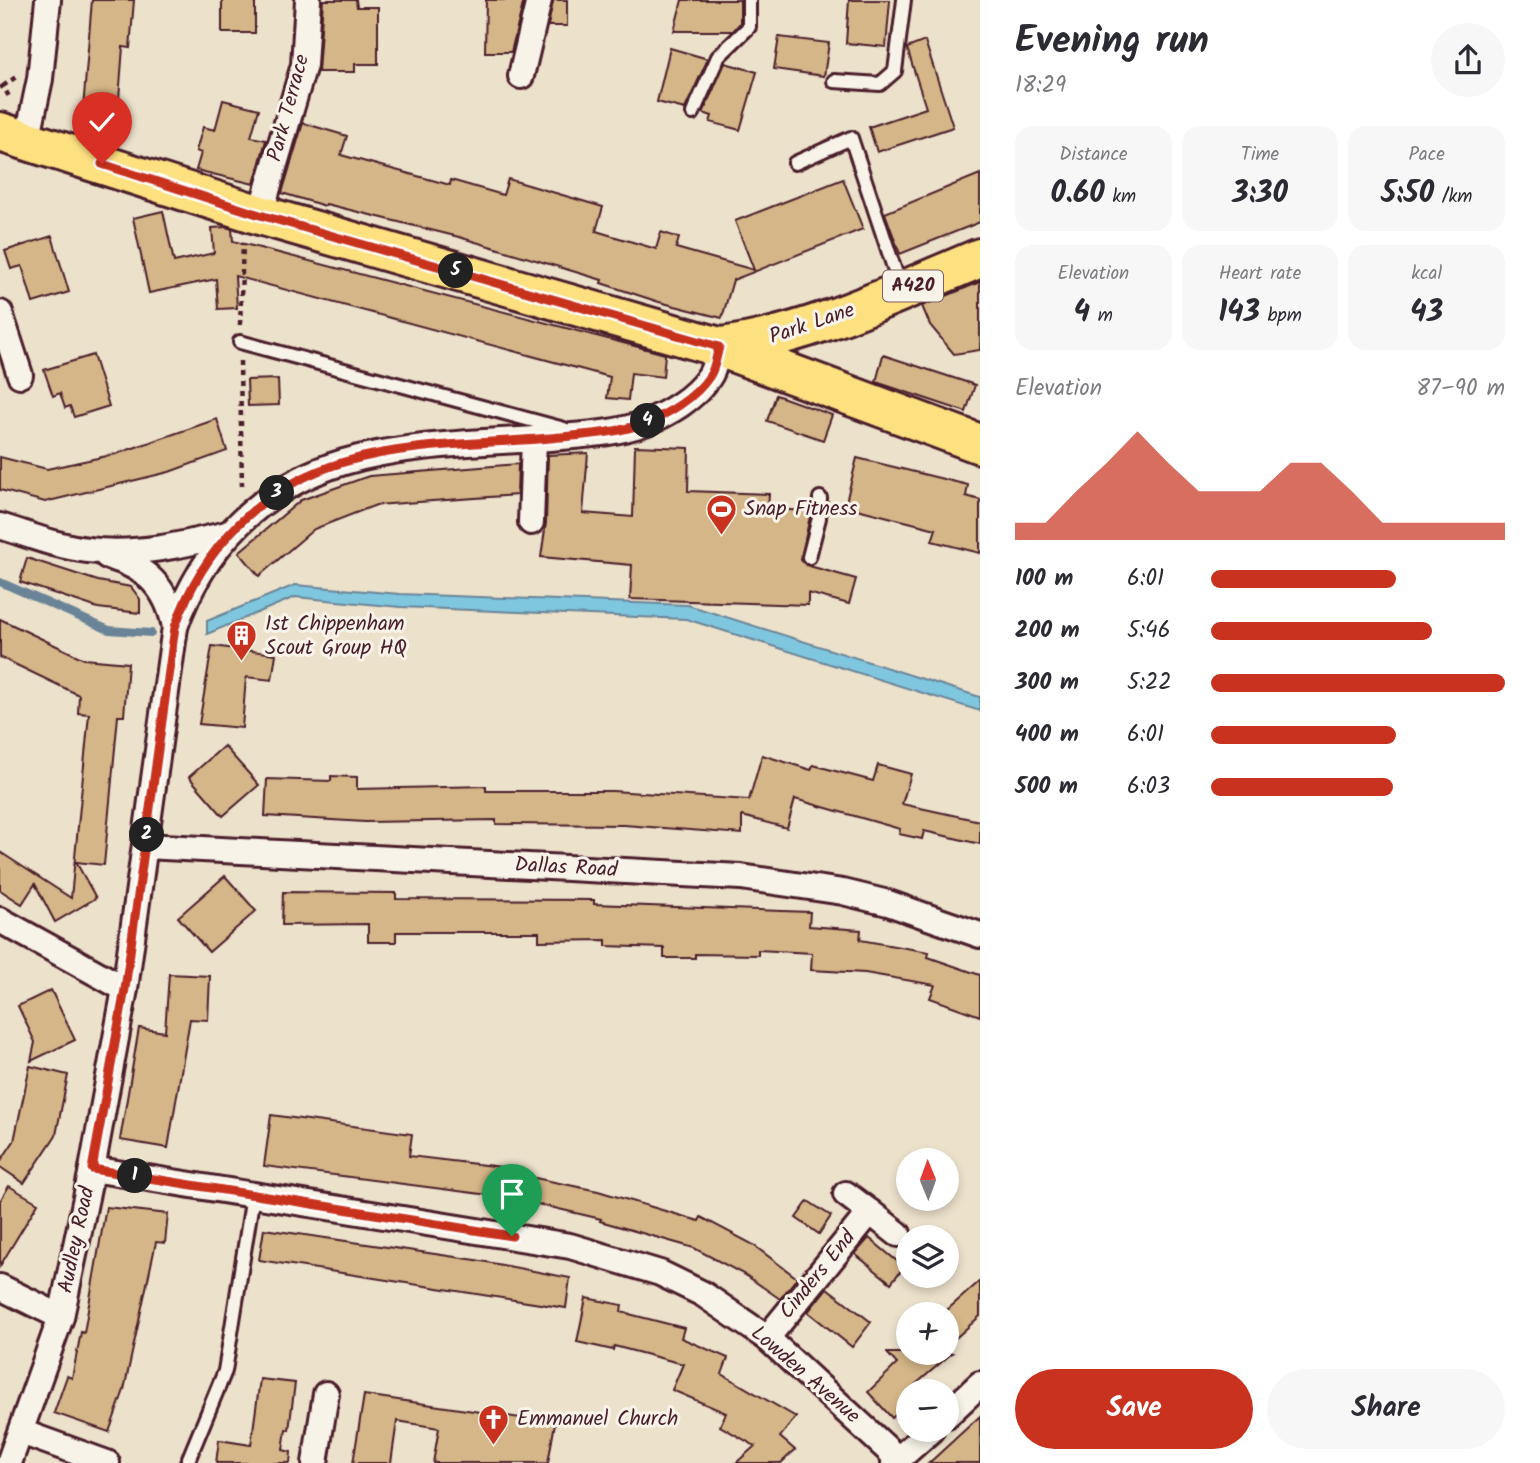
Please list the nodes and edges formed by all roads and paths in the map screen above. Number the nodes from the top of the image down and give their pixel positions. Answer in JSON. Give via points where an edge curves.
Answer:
{"nodes":[{"id":1,"x":48,"y":0,"type":"edge"},
{"id":2,"x":308,"y":0,"type":"edge"},
{"id":3,"x":539,"y":0,"type":"edge"},
{"id":4,"x":749,"y":0,"type":"edge"},
{"id":5,"x":904,"y":0,"type":"edge"},
{"id":6,"x":520,"y":76,"type":"dead end"},
{"id":7,"x":834,"y":81,"type":"dead end"},
{"id":8,"x":693,"y":113,"type":"dead end"},
{"id":9,"x":13,"y":136,"type":"edge"},
{"id":10,"x":795,"y":163,"type":"dead end"},
{"id":11,"x":260,"y":215,"type":"junction"},
{"id":12,"x":980,"y":258,"type":"edge"},
{"id":13,"x":901,"y":291,"type":"junction"},
{"id":14,"x":0,"y":313,"type":"edge"},
{"id":15,"x":846,"y":313,"type":"junction"},
{"id":16,"x":240,"y":342,"type":"dead end"},
{"id":17,"x":719,"y":347,"type":"junction"},
{"id":18,"x":20,"y":374,"type":"dead end"},
{"id":19,"x":846,"y":396,"type":"junction"},
{"id":20,"x":584,"y":435,"type":"junction"},
{"id":21,"x":534,"y":439,"type":"junction"},
{"id":22,"x":980,"y":444,"type":"edge"},
{"id":23,"x":820,"y":498,"type":"dead end"},
{"id":24,"x":531,"y":522,"type":"dead end"},
{"id":25,"x":0,"y":526,"type":"edge"},
{"id":26,"x":227,"y":534,"type":"junction"},
{"id":27,"x":86,"y":550,"type":"junction"},
{"id":28,"x":809,"y":557,"type":"dead end"},
{"id":29,"x":175,"y":627,"type":"junction"},
{"id":30,"x":145,"y":846,"type":"junction"},
{"id":31,"x":0,"y":920,"type":"edge"},
{"id":32,"x":980,"y":934,"type":"edge"},
{"id":33,"x":125,"y":989,"type":"junction"},
{"id":34,"x":92,"y":1169,"type":"junction"},
{"id":35,"x":846,"y":1194,"type":"dead end"},
{"id":36,"x":253,"y":1195,"type":"junction"},
{"id":37,"x":870,"y":1212,"type":"junction"},
{"id":38,"x":896,"y":1232,"type":"edge"},
{"id":39,"x":0,"y":1287,"type":"edge"},
{"id":40,"x":61,"y":1317,"type":"junction"},
{"id":41,"x":767,"y":1338,"type":"junction"},
{"id":42,"x":980,"y":1384,"type":"edge"},
{"id":43,"x":326,"y":1394,"type":"dead end"},
{"id":44,"x":959,"y":1404,"type":"edge"},
{"id":45,"x":21,"y":1432,"type":"junction"},
{"id":46,"x":917,"y":1442,"type":"edge"},
{"id":47,"x":896,"y":1461,"type":"edge"},
{"id":48,"x":9,"y":1463,"type":"edge"},
{"id":49,"x":107,"y":1463,"type":"edge"},
{"id":50,"x":187,"y":1463,"type":"edge"},
{"id":51,"x":315,"y":1463,"type":"edge"}],
"edges":[{"from":1,"to":9,"type":"street","via":[[38,89]]},
{"from":2,"to":11,"type":"street","name":"Park Terrace","via":[[304,65]]},
{"from":3,"to":6,"type":"street"},
{"from":4,"to":8,"type":"lane","via":[[749,27],[718,57]]},
{"from":5,"to":7,"type":"lane","via":[[895,71],[880,84]]},
{"from":9,"to":11,"type":"main road","number":"A420"},
{"from":10,"to":13,"type":"lane","via":[[851,138]]},
{"from":11,"to":17,"type":"main road","number":"A420"},
{"from":12,"to":13,"type":"main road","name":"Park Lane","number":"A420"},
{"from":13,"to":15,"type":"main road","name":"Park Lane","number":"A420"},
{"from":14,"to":18,"type":"street"},
{"from":15,"to":17,"type":"main road","name":"Park Lane","number":"A420","via":[[783,336]]},
{"from":15,"to":19,"type":"main road","number":"A420","via":[[823,332],[818,356],[826,376]]},
{"from":16,"to":20,"type":"lane"},
{"from":17,"to":19,"type":"main road","number":"A420"},
{"from":17,"to":20,"type":"street","name":"Audley Road","via":[[712,374],[684,401],[644,423]]},
{"from":19,"to":22,"type":"main road","number":"A420"},
{"from":20,"to":21,"type":"street","name":"Audley Road"},
{"from":21,"to":24,"type":"street"},
{"from":21,"to":26,"type":"street","name":"Audley Road","via":[[343,462],[306,476],[269,498]]},
{"from":23,"to":28,"type":"lane","via":[[816,539]]},
{"from":25,"to":27,"type":"street"},
{"from":26,"to":27,"type":"street","via":[[150,550]]},
{"from":26,"to":29,"type":"street","name":"Audley Road","via":[[198,574]]},
{"from":27,"to":29,"type":"street","via":[[116,558],[149,575],[165,595]]},
{"from":29,"to":30,"type":"street","name":"Audley Road"},
{"from":30,"to":32,"type":"street","name":"Dallas Road","via":[[741,877],[855,895]]},
{"from":30,"to":33,"type":"street","name":"Audley Road"},
{"from":31,"to":33,"type":"street"},
{"from":33,"to":34,"type":"street","name":"Audley Road"},
{"from":34,"to":36,"type":"street","name":"Lowden Avenue"},
{"from":34,"to":40,"type":"street","name":"Audley Road"},
{"from":35,"to":37,"type":"street","name":"Cinders End"},
{"from":36,"to":41,"type":"street","name":"Lowden Avenue","via":[[536,1240],[618,1259],[703,1294]]},
{"from":36,"to":50,"type":"lane","via":[[225,1371]]},
{"from":37,"to":38,"type":"street","name":"Cinders End"},
{"from":37,"to":41,"type":"street","name":"Cinders End"},
{"from":39,"to":40,"type":"street"},
{"from":40,"to":45,"type":"street","name":"Audley Road"},
{"from":41,"to":47,"type":"street","name":"Lowden Avenue"},
{"from":42,"to":44,"type":"street"},
{"from":43,"to":51,"type":"street"},
{"from":45,"to":48,"type":"street","name":"Audley Road"},
{"from":45,"to":49,"type":"street"},
{"from":46,"to":47,"type":"street"}]}
